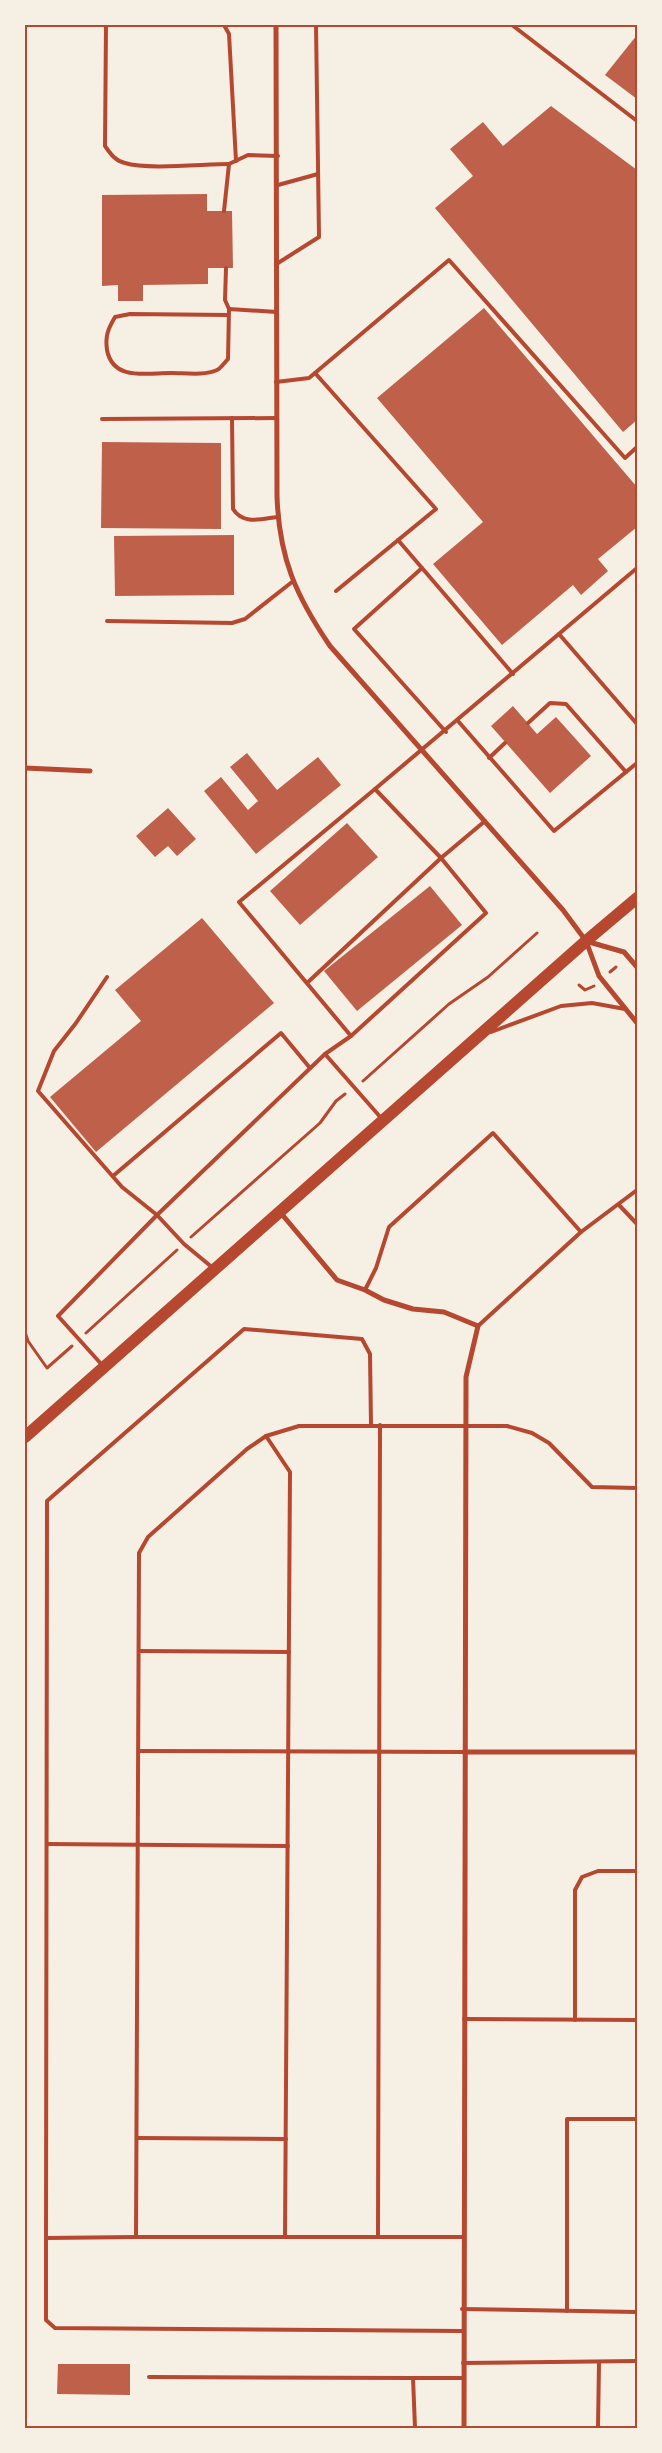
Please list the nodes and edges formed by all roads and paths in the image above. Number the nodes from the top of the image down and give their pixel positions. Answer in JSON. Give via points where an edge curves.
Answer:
{"nodes":[{"id":1,"x":106,"y":25,"type":"edge"},
{"id":2,"x":224,"y":25,"type":"edge"},
{"id":3,"x":276,"y":25,"type":"edge"},
{"id":4,"x":316,"y":25,"type":"edge"},
{"id":5,"x":512,"y":25,"type":"edge"},
{"id":6,"x":637,"y":121,"type":"edge"},
{"id":7,"x":278,"y":156,"type":"junction"},
{"id":8,"x":236,"y":161,"type":"junction"},
{"id":9,"x":229,"y":164,"type":"junction"},
{"id":10,"x":318,"y":174,"type":"junction"},
{"id":11,"x":278,"y":185,"type":"junction"},
{"id":12,"x":224,"y":211,"type":"dead end"},
{"id":13,"x":278,"y":263,"type":"junction"},
{"id":14,"x":226,"y":268,"type":"dead end"},
{"id":15,"x":229,"y":309,"type":"junction"},
{"id":16,"x":278,"y":312,"type":"junction"},
{"id":17,"x":229,"y":315,"type":"junction"},
{"id":18,"x":315,"y":373,"type":"junction"},
{"id":19,"x":276,"y":382,"type":"junction"},
{"id":20,"x":232,"y":418,"type":"junction"},
{"id":21,"x":277,"y":418,"type":"junction"},
{"id":22,"x":102,"y":419,"type":"dead end"},
{"id":23,"x":637,"y":447,"type":"edge"},
{"id":24,"x":277,"y":518,"type":"junction"},
{"id":25,"x":398,"y":540,"type":"junction"},
{"id":26,"x":422,"y":568,"type":"junction"},
{"id":27,"x":637,"y":568,"type":"edge"},
{"id":28,"x":292,"y":582,"type":"junction"},
{"id":29,"x":336,"y":592,"type":"dead end"},
{"id":30,"x":106,"y":621,"type":"dead end"},
{"id":31,"x":558,"y":634,"type":"junction"},
{"id":32,"x":513,"y":674,"type":"junction"},
{"id":33,"x":458,"y":721,"type":"junction"},
{"id":34,"x":528,"y":723,"type":"dead end"},
{"id":35,"x":637,"y":724,"type":"edge"},
{"id":36,"x":446,"y":732,"type":"junction"},
{"id":37,"x":506,"y":743,"type":"dead end"},
{"id":38,"x":422,"y":752,"type":"junction"},
{"id":39,"x":490,"y":758,"type":"junction"},
{"id":40,"x":637,"y":763,"type":"edge"},
{"id":41,"x":25,"y":768,"type":"edge"},
{"id":42,"x":90,"y":771,"type":"dead end"},
{"id":43,"x":626,"y":772,"type":"junction"},
{"id":44,"x":375,"y":789,"type":"junction"},
{"id":45,"x":485,"y":821,"type":"junction"},
{"id":46,"x":441,"y":858,"type":"junction"},
{"id":47,"x":637,"y":898,"type":"edge"},
{"id":48,"x":537,"y":934,"type":"dead end"},
{"id":49,"x":586,"y":941,"type":"junction"},
{"id":50,"x":637,"y":966,"type":"edge"},
{"id":51,"x":616,"y":967,"type":"dead end"},
{"id":52,"x":610,"y":973,"type":"dead end"},
{"id":53,"x":106,"y":977,"type":"dead end"},
{"id":54,"x":307,"y":982,"type":"junction"},
{"id":55,"x":579,"y":985,"type":"dead end"},
{"id":56,"x":595,"y":986,"type":"dead end"},
{"id":57,"x":625,"y":1009,"type":"junction"},
{"id":58,"x":637,"y":1023,"type":"edge"},
{"id":59,"x":351,"y":1036,"type":"junction"},
{"id":60,"x":480,"y":1036,"type":"junction"},
{"id":61,"x":325,"y":1054,"type":"junction"},
{"id":62,"x":310,"y":1068,"type":"junction"},
{"id":63,"x":372,"y":1075,"type":"dead end"},
{"id":64,"x":336,"y":1101,"type":"dead end"},
{"id":65,"x":384,"y":1121,"type":"junction"},
{"id":66,"x":112,"y":1176,"type":"junction"},
{"id":67,"x":637,"y":1190,"type":"edge"},
{"id":68,"x":619,"y":1205,"type":"junction"},
{"id":69,"x":280,"y":1212,"type":"junction"},
{"id":70,"x":157,"y":1215,"type":"junction"},
{"id":71,"x":637,"y":1224,"type":"edge"},
{"id":72,"x":581,"y":1232,"type":"junction"},
{"id":73,"x":192,"y":1236,"type":"dead end"},
{"id":74,"x":169,"y":1257,"type":"dead end"},
{"id":75,"x":215,"y":1270,"type":"junction"},
{"id":76,"x":365,"y":1290,"type":"junction"},
{"id":77,"x":478,"y":1326,"type":"junction"},
{"id":78,"x":25,"y":1332,"type":"edge"},
{"id":79,"x":85,"y":1334,"type":"dead end"},
{"id":80,"x":67,"y":1350,"type":"dead end"},
{"id":81,"x":104,"y":1368,"type":"junction"},
{"id":82,"x":466,"y":1424,"type":"junction"},
{"id":83,"x":371,"y":1425,"type":"junction"},
{"id":84,"x":380,"y":1425,"type":"junction"},
{"id":85,"x":266,"y":1436,"type":"junction"},
{"id":86,"x":25,"y":1437,"type":"edge"},
{"id":87,"x":637,"y":1488,"type":"edge"},
{"id":88,"x":138,"y":1651,"type":"junction"},
{"id":89,"x":289,"y":1652,"type":"junction"},
{"id":90,"x":138,"y":1751,"type":"junction"},
{"id":91,"x":288,"y":1752,"type":"junction"},
{"id":92,"x":379,"y":1752,"type":"junction"},
{"id":93,"x":464,"y":1752,"type":"junction"},
{"id":94,"x":637,"y":1752,"type":"edge"},
{"id":95,"x":47,"y":1844,"type":"junction"},
{"id":96,"x":138,"y":1844,"type":"junction"},
{"id":97,"x":288,"y":1846,"type":"junction"},
{"id":98,"x":637,"y":1871,"type":"edge"},
{"id":99,"x":463,"y":2019,"type":"junction"},
{"id":100,"x":574,"y":2020,"type":"junction"},
{"id":101,"x":637,"y":2020,"type":"edge"},
{"id":102,"x":637,"y":2119,"type":"edge"},
{"id":103,"x":137,"y":2138,"type":"junction"},
{"id":104,"x":286,"y":2139,"type":"junction"},
{"id":105,"x":136,"y":2237,"type":"junction"},
{"id":106,"x":285,"y":2237,"type":"junction"},
{"id":107,"x":378,"y":2237,"type":"junction"},
{"id":108,"x":462,"y":2237,"type":"junction"},
{"id":109,"x":46,"y":2238,"type":"junction"},
{"id":110,"x":462,"y":2310,"type":"junction"},
{"id":111,"x":567,"y":2311,"type":"junction"},
{"id":112,"x":637,"y":2312,"type":"edge"},
{"id":113,"x":463,"y":2331,"type":"junction"},
{"id":114,"x":637,"y":2361,"type":"edge"},
{"id":115,"x":599,"y":2362,"type":"junction"},
{"id":116,"x":463,"y":2363,"type":"junction"},
{"id":117,"x":149,"y":2377,"type":"dead end"},
{"id":118,"x":413,"y":2378,"type":"junction"},
{"id":119,"x":463,"y":2378,"type":"junction"},
{"id":120,"x":415,"y":2428,"type":"edge"},
{"id":121,"x":464,"y":2428,"type":"edge"},
{"id":122,"x":598,"y":2428,"type":"edge"}],
"edges":[{"from":1,"to":9,"type":"lane","via":[[105,146],[113,157],[125,163],[146,166]]},
{"from":2,"to":8,"type":"lane","via":[[229,34]]},
{"from":3,"to":7,"type":"street"},
{"from":4,"to":10,"type":"lane"},
{"from":5,"to":6,"type":"lane"},
{"from":7,"to":8,"type":"lane","via":[[248,155]]},
{"from":7,"to":11,"type":"street"},
{"from":8,"to":9,"type":"lane"},
{"from":9,"to":12,"type":"lane"},
{"from":10,"to":11,"type":"lane"},
{"from":10,"to":13,"type":"lane","via":[[319,237]]},
{"from":11,"to":13,"type":"street"},
{"from":13,"to":16,"type":"street"},
{"from":14,"to":15,"type":"lane","via":[[225,300]]},
{"from":15,"to":16,"type":"lane"},
{"from":15,"to":17,"type":"lane"},
{"from":16,"to":19,"type":"street"},
{"from":17,"to":17,"type":"lane","via":[[228,359],[218,370],[129,373],[116,368],[109,360],[107,329],[115,317],[130,314]]},
{"from":18,"to":19,"type":"lane","via":[[309,378]]},
{"from":18,"to":23,"type":"lane","via":[[449,260],[625,458]]},
{"from":18,"to":25,"type":"lane","via":[[436,509]]},
{"from":19,"to":21,"type":"street"},
{"from":20,"to":21,"type":"lane"},
{"from":20,"to":22,"type":"lane"},
{"from":20,"to":24,"type":"lane","via":[[233,509],[238,516],[249,521]]},
{"from":21,"to":24,"type":"street"},
{"from":24,"to":28,"type":"street"},
{"from":25,"to":26,"type":"lane"},
{"from":25,"to":29,"type":"lane"},
{"from":26,"to":32,"type":"lane"},
{"from":26,"to":36,"type":"lane","via":[[354,629]]},
{"from":27,"to":31,"type":"lane"},
{"from":28,"to":30,"type":"lane","via":[[245,618],[232,623]]},
{"from":28,"to":38,"type":"street","via":[[330,646]]},
{"from":31,"to":32,"type":"lane"},
{"from":31,"to":35,"type":"lane"},
{"from":32,"to":33,"type":"lane"},
{"from":33,"to":36,"type":"lane"},
{"from":33,"to":39,"type":"lane"},
{"from":34,"to":43,"type":"lane","via":[[550,703],[566,704]]},
{"from":36,"to":38,"type":"lane"},
{"from":37,"to":39,"type":"lane"},
{"from":38,"to":44,"type":"lane"},
{"from":38,"to":45,"type":"street"},
{"from":39,"to":43,"type":"lane","via":[[554,831]]},
{"from":40,"to":43,"type":"lane"},
{"from":41,"to":42,"type":"street"},
{"from":44,"to":46,"type":"lane"},
{"from":44,"to":54,"type":"lane","via":[[239,902]]},
{"from":45,"to":46,"type":"lane"},
{"from":45,"to":49,"type":"street"},
{"from":46,"to":54,"type":"lane"},
{"from":46,"to":59,"type":"lane","via":[[486,913]]},
{"from":47,"to":49,"type":"main road"},
{"from":48,"to":63,"type":"path","via":[[488,977],[449,1004]]},
{"from":49,"to":50,"type":"street","via":[[624,952]]},
{"from":49,"to":57,"type":"street","via":[[599,976]]},
{"from":49,"to":60,"type":"main road"},
{"from":51,"to":52,"type":"path"},
{"from":53,"to":66,"type":"lane","via":[[54,1051],[38,1091]]},
{"from":54,"to":59,"type":"lane"},
{"from":55,"to":56,"type":"path","via":[[585,990]]},
{"from":57,"to":58,"type":"street"},
{"from":57,"to":60,"type":"lane","via":[[592,1003],[561,1006]]},
{"from":59,"to":61,"type":"lane"},
{"from":60,"to":65,"type":"main road"},
{"from":61,"to":62,"type":"lane"},
{"from":61,"to":65,"type":"lane"},
{"from":62,"to":66,"type":"lane","via":[[281,1033]]},
{"from":62,"to":70,"type":"lane"},
{"from":64,"to":73,"type":"path","via":[[320,1123]]},
{"from":65,"to":69,"type":"main road"},
{"from":66,"to":70,"type":"lane"},
{"from":67,"to":68,"type":"lane"},
{"from":68,"to":71,"type":"lane"},
{"from":68,"to":72,"type":"lane"},
{"from":69,"to":75,"type":"main road"},
{"from":69,"to":76,"type":"street","via":[[337,1280]]},
{"from":70,"to":75,"type":"lane"},
{"from":70,"to":81,"type":"lane","via":[[58,1316]]},
{"from":72,"to":76,"type":"lane","via":[[493,1133],[389,1227]]},
{"from":72,"to":77,"type":"lane"},
{"from":74,"to":79,"type":"path"},
{"from":75,"to":81,"type":"main road"},
{"from":76,"to":77,"type":"street","via":[[384,1300],[413,1309],[444,1312]]},
{"from":77,"to":82,"type":"street","via":[[466,1377]]},
{"from":78,"to":80,"type":"path","via":[[47,1368]]},
{"from":81,"to":86,"type":"main road"},
{"from":82,"to":84,"type":"lane"},
{"from":82,"to":87,"type":"lane","via":[[506,1426],[532,1433],[549,1443],[592,1487]]},
{"from":82,"to":93,"type":"street"},
{"from":83,"to":84,"type":"lane"},
{"from":83,"to":85,"type":"lane","via":[[299,1426]]},
{"from":83,"to":95,"type":"lane","via":[[370,1354],[362,1340],[244,1329],[48,1501]]},
{"from":84,"to":92,"type":"lane"},
{"from":85,"to":88,"type":"lane","via":[[148,1537],[138,1553]]},
{"from":85,"to":89,"type":"lane","via":[[290,1472]]},
{"from":88,"to":89,"type":"lane"},
{"from":88,"to":90,"type":"lane"},
{"from":89,"to":91,"type":"lane"},
{"from":90,"to":91,"type":"lane"},
{"from":90,"to":96,"type":"lane"},
{"from":91,"to":92,"type":"lane"},
{"from":91,"to":97,"type":"lane"},
{"from":92,"to":93,"type":"lane"},
{"from":92,"to":107,"type":"lane"},
{"from":93,"to":94,"type":"street"},
{"from":93,"to":99,"type":"street"},
{"from":95,"to":96,"type":"lane"},
{"from":95,"to":109,"type":"lane"},
{"from":96,"to":97,"type":"lane"},
{"from":96,"to":103,"type":"lane"},
{"from":97,"to":104,"type":"lane"},
{"from":98,"to":100,"type":"lane","via":[[598,1871],[582,1877],[574,1890]]},
{"from":99,"to":100,"type":"lane"},
{"from":99,"to":108,"type":"street"},
{"from":100,"to":101,"type":"lane"},
{"from":102,"to":111,"type":"lane","via":[[567,2120]]},
{"from":103,"to":104,"type":"lane"},
{"from":103,"to":105,"type":"lane"},
{"from":104,"to":106,"type":"lane"},
{"from":105,"to":106,"type":"lane"},
{"from":105,"to":109,"type":"lane"},
{"from":106,"to":107,"type":"lane"},
{"from":107,"to":108,"type":"lane"},
{"from":108,"to":110,"type":"street"},
{"from":109,"to":113,"type":"lane","via":[[46,2320],[55,2328]]},
{"from":110,"to":111,"type":"lane"},
{"from":110,"to":113,"type":"street"},
{"from":111,"to":112,"type":"lane"},
{"from":113,"to":116,"type":"street"},
{"from":114,"to":115,"type":"lane"},
{"from":115,"to":116,"type":"lane"},
{"from":115,"to":122,"type":"lane"},
{"from":116,"to":119,"type":"street"},
{"from":117,"to":118,"type":"lane"},
{"from":118,"to":119,"type":"lane"},
{"from":118,"to":120,"type":"lane"},
{"from":119,"to":121,"type":"street"}]}
